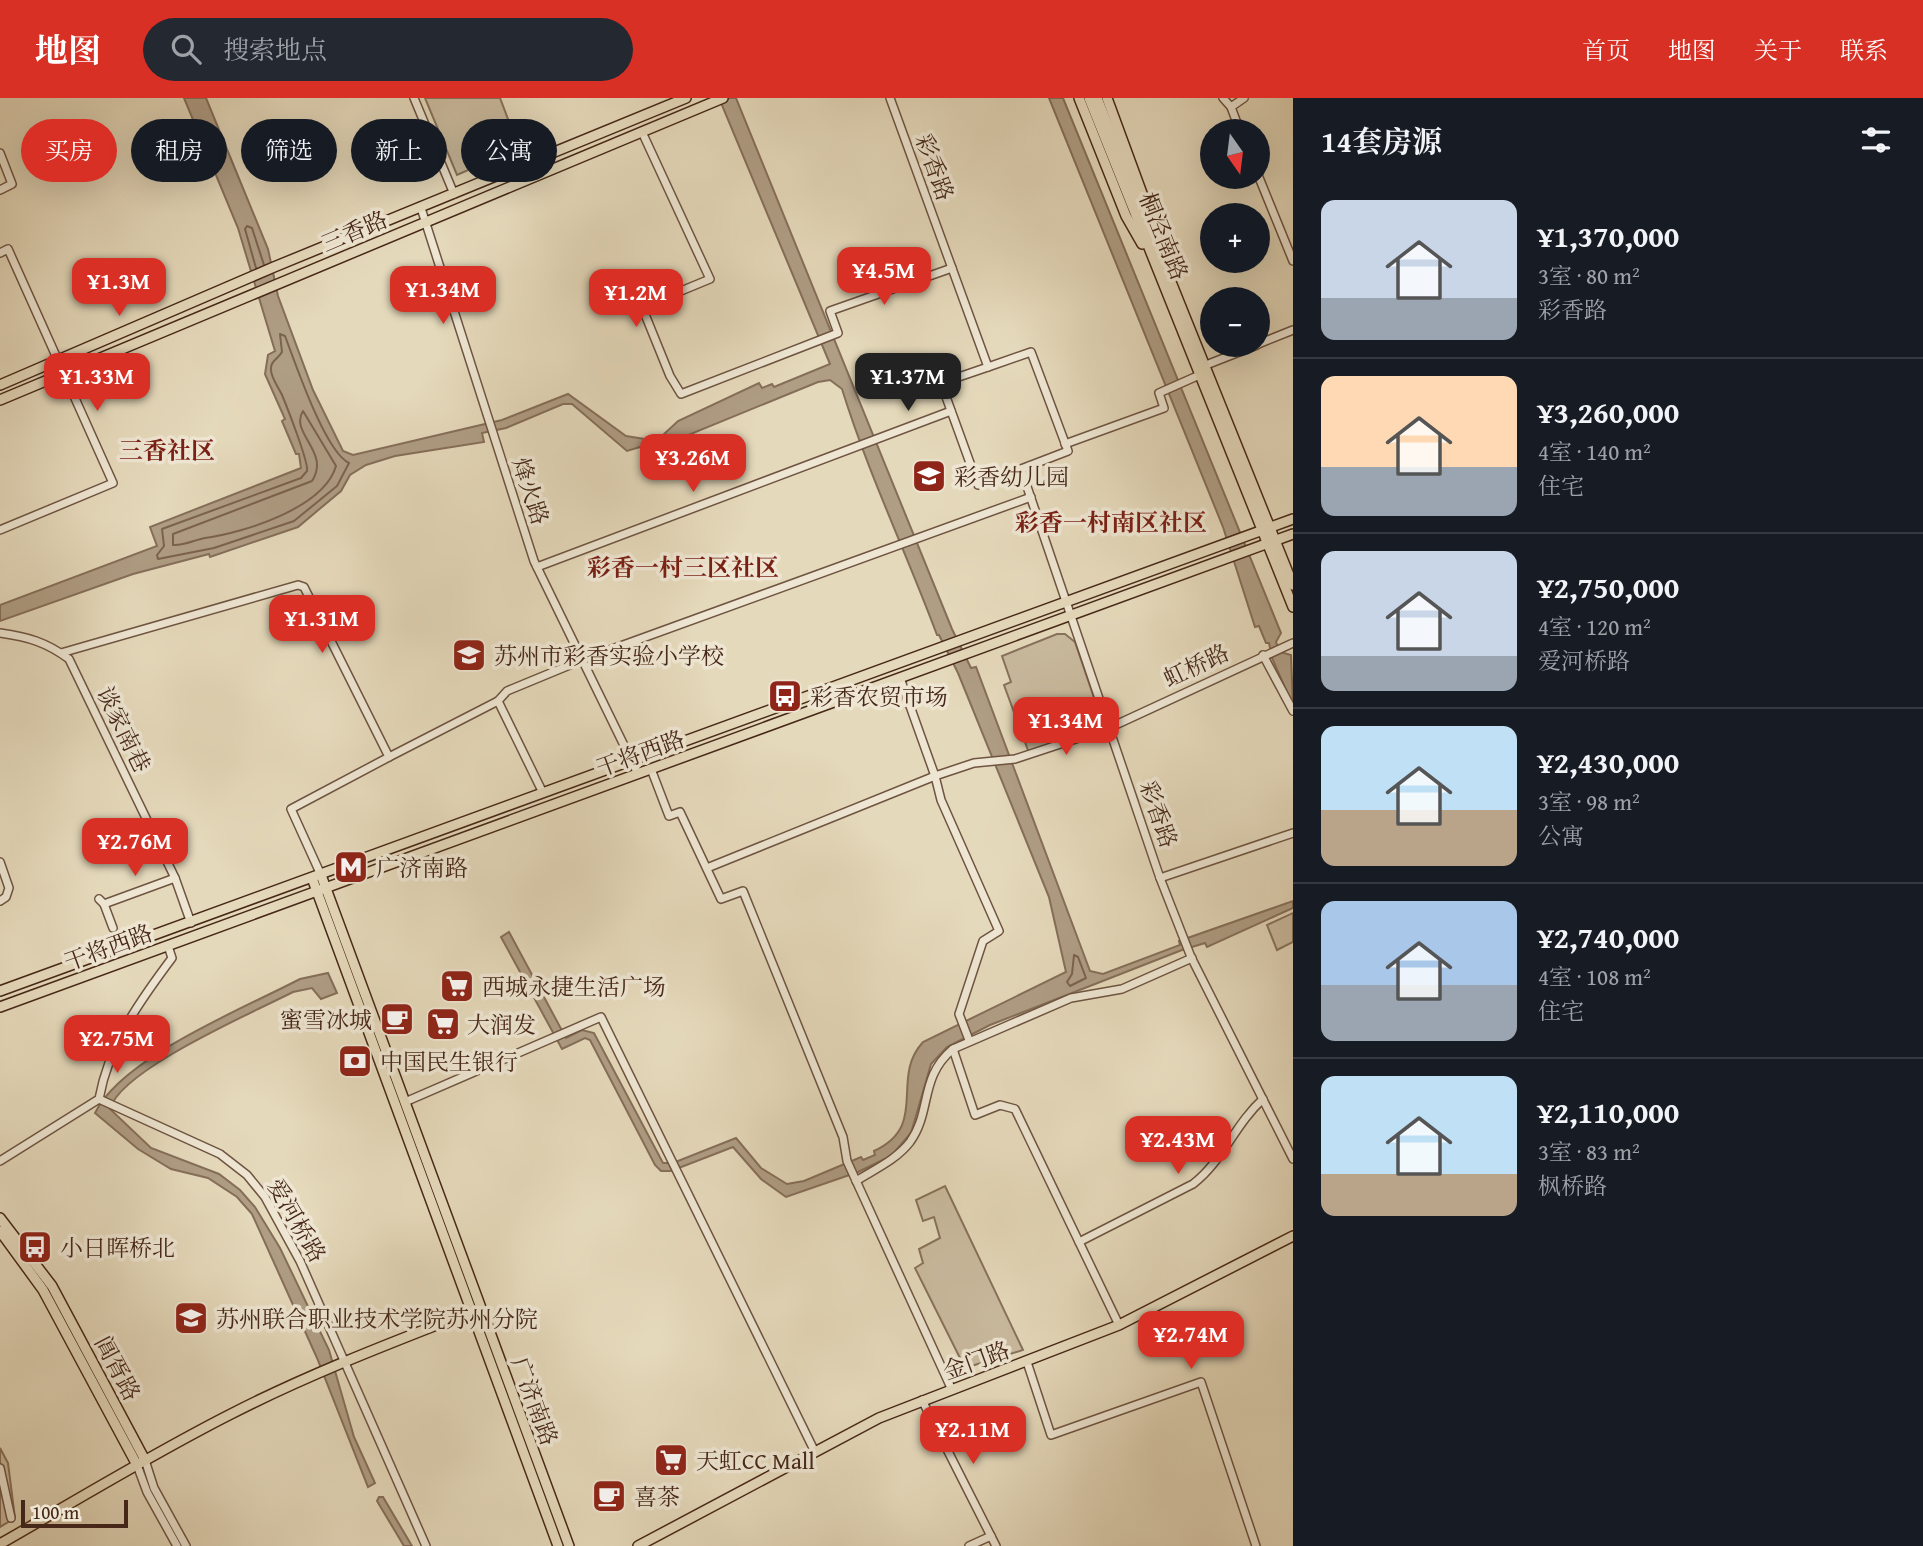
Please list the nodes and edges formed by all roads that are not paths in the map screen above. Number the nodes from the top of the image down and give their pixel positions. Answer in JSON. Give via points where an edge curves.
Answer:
{"nodes":[{"id":1,"x":414,"y":98,"type":"edge"},
{"id":2,"x":686,"y":98,"type":"edge"},
{"id":3,"x":890,"y":98,"type":"edge"},
{"id":4,"x":1079,"y":98,"type":"edge"},
{"id":5,"x":1089,"y":98,"type":"edge"},
{"id":6,"x":1097,"y":98,"type":"edge"},
{"id":7,"x":1107,"y":98,"type":"edge"},
{"id":8,"x":1223,"y":98,"type":"edge"},
{"id":9,"x":1244,"y":98,"type":"edge"},
{"id":10,"x":719,"y":99,"type":"edge"},
{"id":11,"x":1231,"y":107,"type":"junction"},
{"id":12,"x":1236,"y":119,"type":"edge"},
{"id":13,"x":642,"y":132,"type":"junction"},
{"id":14,"x":0,"y":153,"type":"edge"},
{"id":15,"x":1263,"y":189,"type":"edge"},
{"id":16,"x":0,"y":190,"type":"edge"},
{"id":17,"x":454,"y":194,"type":"junction"},
{"id":18,"x":421,"y":208,"type":"junction"},
{"id":19,"x":425,"y":222,"type":"junction"},
{"id":20,"x":0,"y":253,"type":"edge"},
{"id":21,"x":1293,"y":261,"type":"edge"},
{"id":22,"x":952,"y":268,"type":"junction"},
{"id":23,"x":1164,"y":274,"type":"junction"},
{"id":24,"x":1293,"y":330,"type":"edge"},
{"id":25,"x":1270,"y":339,"type":"edge"},
{"id":26,"x":1230,"y":357,"type":"edge"},
{"id":27,"x":58,"y":361,"type":"junction"},
{"id":28,"x":988,"y":367,"type":"junction"},
{"id":29,"x":1202,"y":370,"type":"junction"},
{"id":30,"x":63,"y":373,"type":"junction"},
{"id":31,"x":0,"y":385,"type":"edge"},
{"id":32,"x":0,"y":400,"type":"edge"},
{"id":33,"x":951,"y":411,"type":"junction"},
{"id":34,"x":1065,"y":444,"type":"junction"},
{"id":35,"x":1021,"y":469,"type":"junction"},
{"id":36,"x":1031,"y":497,"type":"junction"},
{"id":37,"x":1293,"y":519,"type":"edge"},
{"id":38,"x":1266,"y":528,"type":"junction"},
{"id":39,"x":0,"y":530,"type":"edge"},
{"id":40,"x":1293,"y":534,"type":"edge"},
{"id":41,"x":1271,"y":542,"type":"junction"},
{"id":42,"x":537,"y":567,"type":"junction"},
{"id":43,"x":1293,"y":585,"type":"edge"},
{"id":44,"x":1066,"y":602,"type":"junction"},
{"id":45,"x":1293,"y":607,"type":"edge"},
{"id":46,"x":1071,"y":615,"type":"junction"},
{"id":47,"x":0,"y":633,"type":"edge"},
{"id":48,"x":1293,"y":643,"type":"edge"},
{"id":49,"x":1271,"y":652,"type":"junction"},
{"id":50,"x":61,"y":653,"type":"junction"},
{"id":51,"x":582,"y":660,"type":"junction"},
{"id":52,"x":900,"y":678,"type":"junction"},
{"id":53,"x":498,"y":701,"type":"junction"},
{"id":54,"x":1293,"y":711,"type":"edge"},
{"id":55,"x":1109,"y":728,"type":"junction"},
{"id":56,"x":389,"y":757,"type":"junction"},
{"id":57,"x":633,"y":760,"type":"junction"},
{"id":58,"x":651,"y":769,"type":"junction"},
{"id":59,"x":638,"y":774,"type":"junction"},
{"id":60,"x":935,"y":776,"type":"junction"},
{"id":61,"x":543,"y":793,"type":"junction"},
{"id":62,"x":1293,"y":833,"type":"edge"},
{"id":63,"x":0,"y":862,"type":"edge"},
{"id":64,"x":707,"y":868,"type":"junction"},
{"id":65,"x":316,"y":877,"type":"junction"},
{"id":66,"x":175,"y":878,"type":"junction"},
{"id":67,"x":1160,"y":878,"type":"junction"},
{"id":68,"x":321,"y":890,"type":"junction"},
{"id":69,"x":0,"y":901,"type":"edge"},
{"id":70,"x":191,"y":923,"type":"junction"},
{"id":71,"x":113,"y":928,"type":"dead end"},
{"id":72,"x":168,"y":946,"type":"junction"},
{"id":73,"x":114,"y":950,"type":"junction"},
{"id":74,"x":1191,"y":958,"type":"junction"},
{"id":75,"x":119,"y":964,"type":"junction"},
{"id":76,"x":0,"y":991,"type":"edge"},
{"id":77,"x":0,"y":1007,"type":"edge"},
{"id":78,"x":969,"y":1039,"type":"junction"},
{"id":79,"x":953,"y":1049,"type":"junction"},
{"id":80,"x":99,"y":1099,"type":"junction"},
{"id":81,"x":1263,"y":1099,"type":"junction"},
{"id":82,"x":405,"y":1102,"type":"junction"},
{"id":83,"x":1290,"y":1144,"type":"edge"},
{"id":84,"x":1293,"y":1159,"type":"edge"},
{"id":85,"x":0,"y":1160,"type":"edge"},
{"id":86,"x":856,"y":1181,"type":"junction"},
{"id":87,"x":0,"y":1218,"type":"edge"},
{"id":88,"x":0,"y":1231,"type":"edge"},
{"id":89,"x":1293,"y":1236,"type":"edge"},
{"id":90,"x":1079,"y":1242,"type":"junction"},
{"id":91,"x":476,"y":1310,"type":"junction"},
{"id":92,"x":1119,"y":1325,"type":"junction"},
{"id":93,"x":1027,"y":1362,"type":"junction"},
{"id":94,"x":341,"y":1364,"type":"junction"},
{"id":95,"x":952,"y":1390,"type":"junction"},
{"id":96,"x":922,"y":1400,"type":"junction"},
{"id":97,"x":814,"y":1450,"type":"junction"},
{"id":98,"x":141,"y":1462,"type":"junction"},
{"id":99,"x":0,"y":1468,"type":"edge"},
{"id":100,"x":11,"y":1518,"type":"dead end"},
{"id":101,"x":991,"y":1536,"type":"junction"},
{"id":102,"x":0,"y":1544,"type":"edge"},
{"id":103,"x":177,"y":1546,"type":"edge"},
{"id":104,"x":186,"y":1546,"type":"edge"},
{"id":105,"x":426,"y":1546,"type":"edge"},
{"id":106,"x":558,"y":1546,"type":"edge"},
{"id":107,"x":569,"y":1546,"type":"edge"},
{"id":108,"x":638,"y":1546,"type":"edge"},
{"id":109,"x":969,"y":1546,"type":"edge"},
{"id":110,"x":996,"y":1546,"type":"edge"},
{"id":111,"x":1256,"y":1546,"type":"edge"}],
"edges":[{"from":1,"to":17,"type":"street"},
{"from":2,"to":17,"type":"main road","name":"三香路"},
{"from":3,"to":22,"type":"street","name":"彩香路"},
{"from":4,"to":23,"type":"main road","via":[[1126,216]]},
{"from":5,"to":23,"type":"main road","name":"桐泾南路"},
{"from":6,"to":23,"type":"main road","name":"桐泾南路"},
{"from":7,"to":23,"type":"main road","via":[[1149,206]]},
{"from":8,"to":11,"type":"street"},
{"from":9,"to":11,"type":"street"},
{"from":10,"to":13,"type":"main road","name":"三香路"},
{"from":11,"to":12,"type":"street"},
{"from":13,"to":19,"type":"main road","name":"三香路"},
{"from":13,"to":22,"type":"street","via":[[710,279],[642,307],[681,394],[838,333],[830,312]]},
{"from":14,"to":16,"type":"street","via":[[12,184]]},
{"from":15,"to":21,"type":"street"},
{"from":17,"to":18,"type":"main road","name":"三香路"},
{"from":18,"to":19,"type":"street","name":"烽火路"},
{"from":18,"to":27,"type":"main road","name":"三香路"},
{"from":19,"to":30,"type":"main road","name":"三香路"},
{"from":19,"to":42,"type":"street","name":"烽火路"},
{"from":20,"to":27,"type":"street","via":[[8,250]]},
{"from":22,"to":28,"type":"street","name":"彩香路"},
{"from":23,"to":29,"type":"main road","name":"桐泾南路"},
{"from":24,"to":25,"type":"street"},
{"from":26,"to":29,"type":"street"},
{"from":27,"to":30,"type":"street"},
{"from":27,"to":31,"type":"main road","name":"三香路"},
{"from":28,"to":33,"type":"street","via":[[941,383]]},
{"from":28,"to":34,"type":"street","via":[[1031,352]]},
{"from":29,"to":34,"type":"street","via":[[1159,393],[1164,408]]},
{"from":29,"to":38,"type":"main road","name":"桐泾南路"},
{"from":30,"to":32,"type":"main road","name":"三香路"},
{"from":30,"to":39,"type":"street","via":[[113,484]]},
{"from":33,"to":35,"type":"street","via":[[978,485]]},
{"from":33,"to":42,"type":"street"},
{"from":34,"to":35,"type":"street","via":[[1068,451]]},
{"from":35,"to":36,"type":"street","name":"彩香路"},
{"from":36,"to":44,"type":"street","name":"彩香路"},
{"from":36,"to":51,"type":"street"},
{"from":37,"to":38,"type":"main road","name":"干将西路"},
{"from":38,"to":41,"type":"main road","name":"桐泾南路"},
{"from":38,"to":44,"type":"main road","name":"干将西路"},
{"from":40,"to":41,"type":"main road","name":"干将西路"},
{"from":41,"to":43,"type":"main road"},
{"from":41,"to":45,"type":"main road"},
{"from":41,"to":46,"type":"main road","name":"干将西路"},
{"from":42,"to":51,"type":"street","name":"烽火路"},
{"from":44,"to":46,"type":"street","name":"彩香路"},
{"from":44,"to":57,"type":"main road","name":"干将西路"},
{"from":46,"to":52,"type":"main road","name":"干将西路"},
{"from":46,"to":55,"type":"street","name":"彩香路"},
{"from":47,"to":50,"type":"street","via":[[32,638]]},
{"from":48,"to":49,"type":"street","name":"虹桥路"},
{"from":49,"to":54,"type":"street"},
{"from":49,"to":55,"type":"street","name":"虹桥路"},
{"from":50,"to":56,"type":"street","via":[[298,584],[304,587]]},
{"from":50,"to":66,"type":"street","name":"谈家南巷","via":[[69,659]]},
{"from":51,"to":53,"type":"street","via":[[507,691]]},
{"from":51,"to":57,"type":"street","name":"烽火路"},
{"from":52,"to":58,"type":"main road","name":"干将西路"},
{"from":52,"to":60,"type":"street"},
{"from":53,"to":56,"type":"street"},
{"from":53,"to":61,"type":"street"},
{"from":55,"to":60,"type":"street","name":"虹桥路","via":[[1015,759]]},
{"from":55,"to":67,"type":"street","name":"彩香路"},
{"from":56,"to":65,"type":"street","via":[[291,809]]},
{"from":57,"to":59,"type":"street","name":"烽火路"},
{"from":57,"to":61,"type":"main road","name":"干将西路"},
{"from":58,"to":59,"type":"main road","name":"干将西路"},
{"from":58,"to":64,"type":"street","via":[[669,816],[680,812]]},
{"from":59,"to":68,"type":"main road","name":"干将西路"},
{"from":60,"to":64,"type":"street","name":"虹桥路"},
{"from":60,"to":78,"type":"street","via":[[941,800],[999,931],[983,941],[959,1014]]},
{"from":61,"to":65,"type":"main road","name":"干将西路"},
{"from":62,"to":67,"type":"street"},
{"from":63,"to":69,"type":"street","via":[[9,888]]},
{"from":64,"to":86,"type":"street","via":[[721,899],[743,891],[843,1137]]},
{"from":65,"to":68,"type":"main road","name":"广济南路"},
{"from":65,"to":70,"type":"main road","name":"干将西路"},
{"from":66,"to":70,"type":"street","name":"谈家南巷"},
{"from":66,"to":71,"type":"street","via":[[102,902]]},
{"from":67,"to":74,"type":"street","name":"彩香路"},
{"from":68,"to":72,"type":"main road","name":"干将西路"},
{"from":68,"to":82,"type":"main road","name":"广济南路"},
{"from":68,"to":91,"type":"main road","name":"广济南路"},
{"from":70,"to":73,"type":"main road","name":"干将西路"},
{"from":72,"to":75,"type":"main road","name":"干将西路"},
{"from":72,"to":80,"type":"street","via":[[172,958],[133,1010],[104,1071]]},
{"from":73,"to":75,"type":"main road"},
{"from":73,"to":76,"type":"main road","name":"干将西路"},
{"from":74,"to":78,"type":"street","via":[[1122,989],[1071,998]]},
{"from":74,"to":81,"type":"street","name":"彩香路"},
{"from":75,"to":77,"type":"main road","name":"干将西路"},
{"from":78,"to":79,"type":"street"},
{"from":79,"to":86,"type":"street","via":[[937,1062],[929,1079],[911,1140],[894,1158]]},
{"from":79,"to":90,"type":"street","via":[[975,1115],[1000,1105],[1015,1109]]},
{"from":80,"to":85,"type":"street"},
{"from":80,"to":94,"type":"street","name":"爱河桥路","via":[[220,1154],[256,1184],[290,1240]]},
{"from":81,"to":83,"type":"street","name":"彩香路"},
{"from":81,"to":90,"type":"street","via":[[1249,1111],[1209,1172]]},
{"from":82,"to":91,"type":"main road","name":"广济南路"},
{"from":82,"to":97,"type":"street","via":[[601,1017]]},
{"from":83,"to":84,"type":"street","name":"彩香路"},
{"from":86,"to":95,"type":"street"},
{"from":87,"to":98,"type":"main road","name":"阊胥路","via":[[52,1286]]},
{"from":88,"to":98,"type":"main road","name":"阊胥路","via":[[43,1290]]},
{"from":89,"to":92,"type":"main road","name":"金门路"},
{"from":90,"to":92,"type":"street"},
{"from":91,"to":94,"type":"main road"},
{"from":91,"to":106,"type":"main road","name":"广济南路"},
{"from":91,"to":107,"type":"main road","name":"广济南路"},
{"from":92,"to":93,"type":"main road","name":"金门路"},
{"from":93,"to":95,"type":"main road","name":"金门路"},
{"from":93,"to":111,"type":"street","via":[[1051,1435],[1201,1382]]},
{"from":94,"to":98,"type":"main road","via":[[248,1405]]},
{"from":94,"to":105,"type":"street","name":"爱河桥路"},
{"from":95,"to":96,"type":"main road","name":"金门路"},
{"from":96,"to":97,"type":"main road","name":"金门路"},
{"from":96,"to":101,"type":"street"},
{"from":97,"to":108,"type":"main road","name":"金门路"},
{"from":98,"to":102,"type":"main road"},
{"from":98,"to":103,"type":"street","name":"阊胥路","via":[[147,1493]]},
{"from":98,"to":104,"type":"street","name":"阊胥路"},
{"from":99,"to":100,"type":"street"},
{"from":101,"to":109,"type":"street"},
{"from":101,"to":110,"type":"street"}]}
